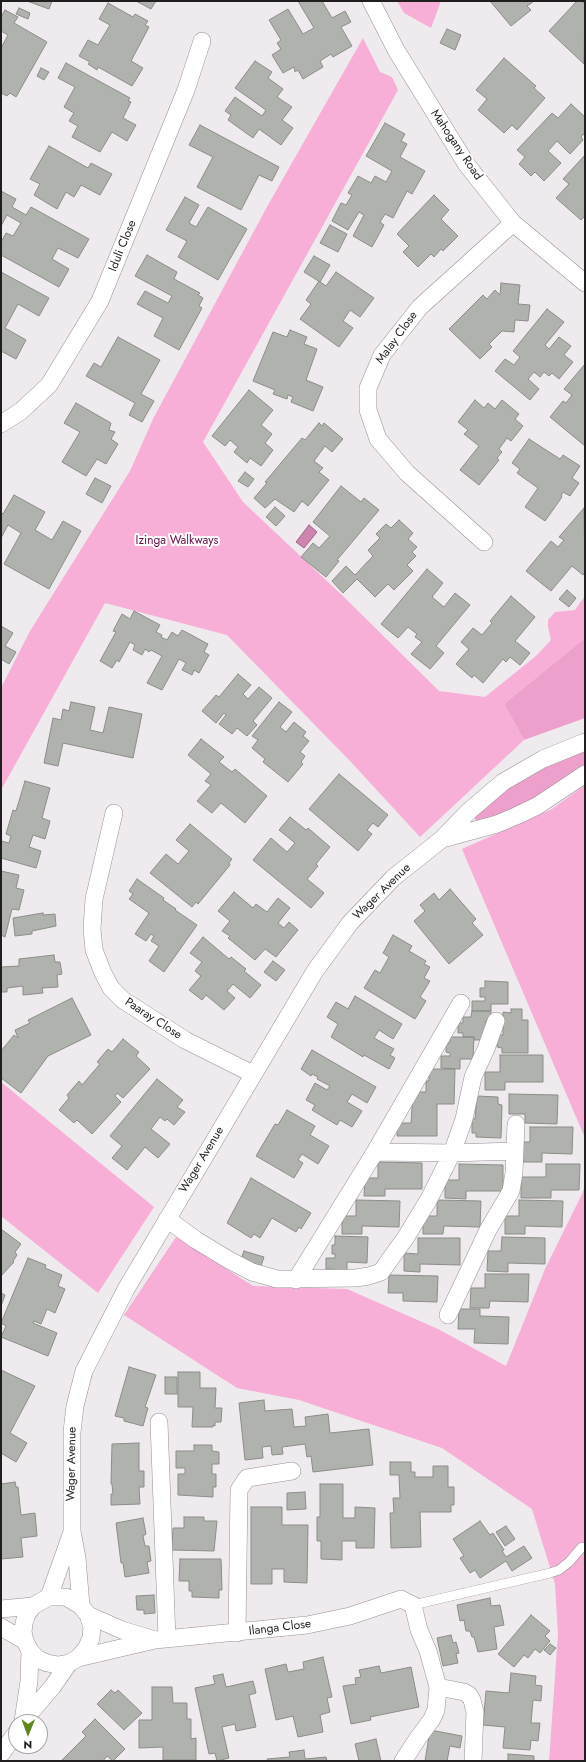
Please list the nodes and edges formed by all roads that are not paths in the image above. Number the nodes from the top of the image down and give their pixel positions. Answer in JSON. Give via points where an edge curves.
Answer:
{"nodes":[{"id":1,"x":371,"y":1,"type":"edge"},
{"id":2,"x":202,"y":41,"type":"dead end"},
{"id":3,"x":514,"y":223,"type":"junction"},
{"id":4,"x":585,"y":283,"type":"edge"},
{"id":5,"x":1,"y":424,"type":"edge"},
{"id":6,"x":484,"y":542,"type":"dead end"},
{"id":7,"x":585,"y":742,"type":"edge"},
{"id":8,"x":585,"y":774,"type":"edge"},
{"id":9,"x":114,"y":813,"type":"dead end"},
{"id":10,"x":442,"y":839,"type":"junction"},
{"id":11,"x":461,"y":1003,"type":"dead end"},
{"id":12,"x":496,"y":1021,"type":"dead end"},
{"id":13,"x":253,"y":1074,"type":"junction"},
{"id":14,"x":516,"y":1124,"type":"dead end"},
{"id":15,"x":375,"y":1152,"type":"junction"},
{"id":16,"x":514,"y":1152,"type":"junction"},
{"id":17,"x":452,"y":1153,"type":"junction"},
{"id":18,"x":167,"y":1219,"type":"junction"},
{"id":19,"x":296,"y":1280,"type":"junction"},
{"id":20,"x":448,"y":1315,"type":"dead end"},
{"id":21,"x":159,"y":1422,"type":"dead end"},
{"id":22,"x":292,"y":1471,"type":"dead end"},
{"id":23,"x":72,"y":1532,"type":"junction"},
{"id":24,"x":582,"y":1548,"type":"dead end"},
{"id":25,"x":49,"y":1597,"type":"junction"},
{"id":26,"x":407,"y":1602,"type":"junction"},
{"id":27,"x":33,"y":1606,"type":"junction"},
{"id":28,"x":1,"y":1608,"type":"edge"},
{"id":29,"x":85,"y":1611,"type":"junction"},
{"id":30,"x":1,"y":1628,"type":"edge"},
{"id":31,"x":237,"y":1633,"type":"junction"},
{"id":32,"x":161,"y":1639,"type":"junction"},
{"id":33,"x":27,"y":1646,"type":"junction"},
{"id":34,"x":74,"y":1660,"type":"junction"},
{"id":35,"x":438,"y":1687,"type":"junction"},
{"id":36,"x":23,"y":1714,"type":"edge"},
{"id":37,"x":30,"y":1714,"type":"edge"},
{"id":38,"x":8,"y":1744,"type":"edge"},
{"id":39,"x":1,"y":1754,"type":"edge"},
{"id":40,"x":403,"y":1761,"type":"edge"},
{"id":41,"x":473,"y":1761,"type":"edge"}],
"edges":[{"from":1,"to":3,"type":"street","name":"Mahogany Road","via":[[396,50],[467,165]]},
{"from":2,"to":5,"type":"street","name":"Iduli Close","via":[[186,90],[100,301],[49,385],[21,411]]},
{"from":3,"to":4,"type":"street","name":"Mahogany Road"},
{"from":3,"to":6,"type":"street","name":"Malay Close","via":[[420,307],[382,355],[368,388],[368,410],[378,439],[407,473]]},
{"from":7,"to":10,"type":"street","name":"Wager Avenue","via":[[542,759],[503,782]]},
{"from":8,"to":10,"type":"street","name":"Wager Avenue","via":[[537,806],[516,816]]},
{"from":9,"to":13,"type":"street","name":"Paaray Close","via":[[94,898],[94,950],[103,973],[111,988],[123,1000],[185,1040]]},
{"from":10,"to":13,"type":"street","name":"Wager Avenue","via":[[393,878],[350,923],[315,971]]},
{"from":11,"to":15,"type":"street"},
{"from":12,"to":17,"type":"street","via":[[472,1077],[464,1119]]},
{"from":13,"to":18,"type":"street","name":"Wager Avenue"},
{"from":14,"to":16,"type":"street"},
{"from":15,"to":17,"type":"street"},
{"from":15,"to":19,"type":"street"},
{"from":16,"to":17,"type":"street"},
{"from":16,"to":20,"type":"street","via":[[511,1191],[488,1230]]},
{"from":17,"to":19,"type":"street","via":[[429,1199],[381,1272],[356,1278]]},
{"from":18,"to":19,"type":"street","via":[[196,1240],[252,1272],[277,1279]]},
{"from":18,"to":23,"type":"street","name":"Wager Avenue","via":[[126,1289],[84,1371],[75,1406],[72,1432]]},
{"from":21,"to":32,"type":"street"},
{"from":22,"to":31,"type":"street","via":[[248,1478],[239,1490]]},
{"from":23,"to":25,"type":"street"},
{"from":23,"to":29,"type":"street"},
{"from":24,"to":26,"type":"lane","via":[[564,1566],[550,1573]]},
{"from":25,"to":27,"type":"street"},
{"from":25,"to":29,"type":"street","via":[[66,1597]]},
{"from":26,"to":31,"type":"street","name":"Ilanga Close","via":[[307,1625]]},
{"from":26,"to":35,"type":"street","via":[[428,1651]]},
{"from":27,"to":28,"type":"street"},
{"from":27,"to":33,"type":"street","via":[[24,1623],[23,1632]]},
{"from":29,"to":32,"type":"street","via":[[122,1630]]},
{"from":29,"to":34,"type":"street","via":[[92,1627],[91,1638],[86,1649]]},
{"from":30,"to":33,"type":"street"},
{"from":31,"to":32,"type":"street","name":"Ilanga Close"},
{"from":32,"to":34,"type":"street"},
{"from":33,"to":34,"type":"street","via":[[38,1659],[47,1663],[58,1665]]},
{"from":33,"to":36,"type":"street","via":[[29,1682]]},
{"from":34,"to":37,"type":"street"},
{"from":35,"to":40,"type":"street","via":[[436,1710],[432,1719]]},
{"from":35,"to":41,"type":"street","via":[[464,1692],[472,1700],[475,1712]]},
{"from":38,"to":39,"type":"street"}]}
